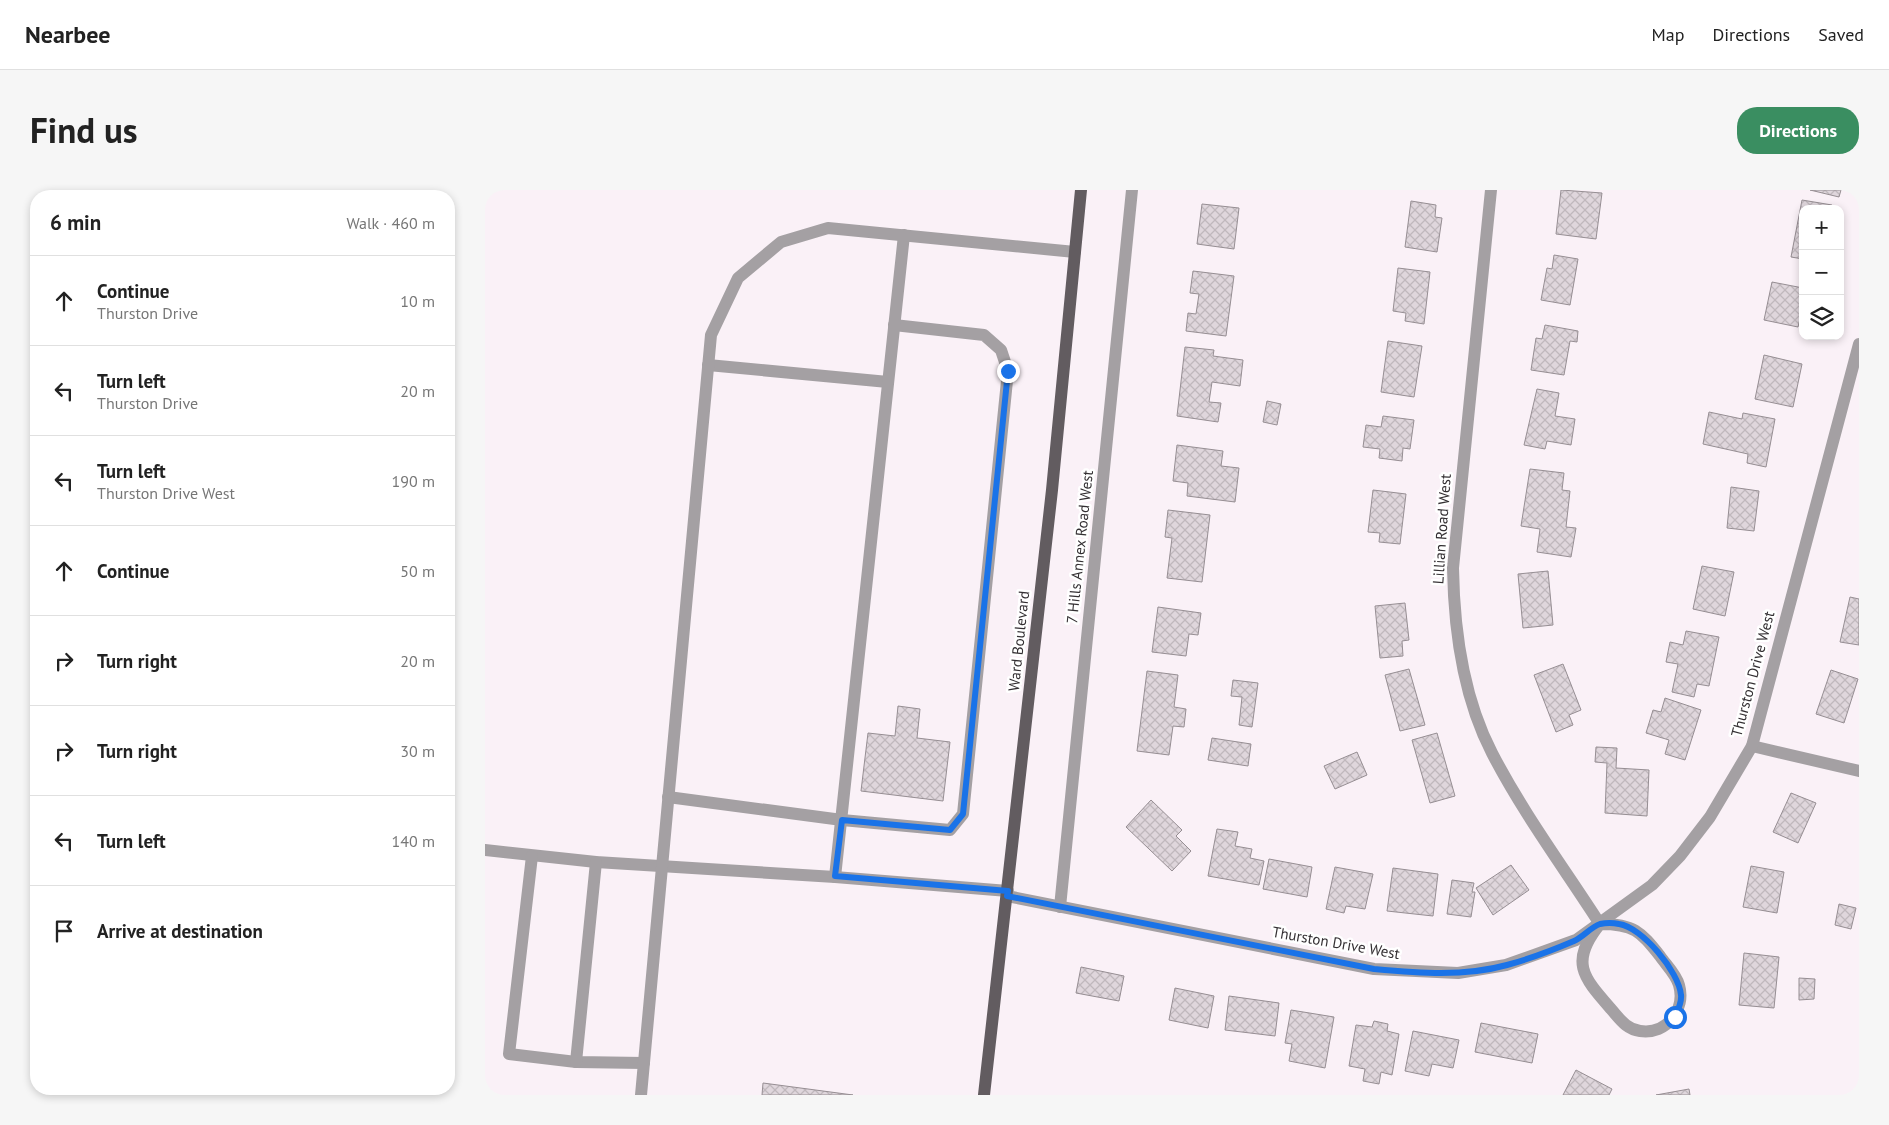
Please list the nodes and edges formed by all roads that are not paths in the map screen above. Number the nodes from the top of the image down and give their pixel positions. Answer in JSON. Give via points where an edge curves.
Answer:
{"nodes":[{"id":1,"x":1081,"y":190,"type":"edge"},
{"id":2,"x":1132,"y":190,"type":"edge"},
{"id":3,"x":1491,"y":190,"type":"edge"},
{"id":4,"x":904,"y":235,"type":"junction"},
{"id":5,"x":1075,"y":252,"type":"junction"},
{"id":6,"x":895,"y":326,"type":"junction"},
{"id":7,"x":1859,"y":344,"type":"edge"},
{"id":8,"x":708,"y":365,"type":"junction"},
{"id":9,"x":888,"y":382,"type":"junction"},
{"id":10,"x":1752,"y":746,"type":"junction"},
{"id":11,"x":1859,"y":771,"type":"edge"},
{"id":12,"x":668,"y":797,"type":"junction"},
{"id":13,"x":842,"y":820,"type":"junction"},
{"id":14,"x":485,"y":850,"type":"edge"},
{"id":15,"x":532,"y":856,"type":"junction"},
{"id":16,"x":596,"y":862,"type":"junction"},
{"id":17,"x":661,"y":865,"type":"junction"},
{"id":18,"x":835,"y":876,"type":"junction"},
{"id":19,"x":1007,"y":894,"type":"junction"},
{"id":20,"x":1061,"y":906,"type":"junction"},
{"id":21,"x":1600,"y":924,"type":"junction"},
{"id":22,"x":576,"y":1062,"type":"junction"},
{"id":23,"x":644,"y":1063,"type":"junction"},
{"id":24,"x":641,"y":1095,"type":"edge"},
{"id":25,"x":984,"y":1095,"type":"edge"}],
"edges":[{"from":1,"to":5,"type":"main road","name":"Ward Boulevard"},
{"from":2,"to":20,"type":"street","name":"7 Hills Annex Road West"},
{"from":3,"to":21,"type":"street","name":"Lillian Road West","via":[[1453,568],[1453,600],[1460,652],[1475,713],[1492,753]]},
{"from":4,"to":5,"type":"street"},
{"from":4,"to":6,"type":"street"},
{"from":4,"to":8,"type":"street","via":[[828,228],[781,242],[738,278],[711,335]]},
{"from":5,"to":19,"type":"main road","name":"Ward Boulevard"},
{"from":6,"to":9,"type":"street"},
{"from":6,"to":13,"type":"street","via":[[984,335],[1001,350],[1008,371],[963,814],[950,830]]},
{"from":7,"to":10,"type":"street","name":"Thurston Drive West"},
{"from":8,"to":9,"type":"street"},
{"from":8,"to":12,"type":"street"},
{"from":9,"to":13,"type":"street"},
{"from":10,"to":11,"type":"street"},
{"from":10,"to":21,"type":"street","name":"Thurston Drive West","via":[[1710,817],[1680,856],[1652,885]]},
{"from":12,"to":13,"type":"street"},
{"from":12,"to":17,"type":"street"},
{"from":13,"to":18,"type":"street"},
{"from":14,"to":15,"type":"street","name":"Thurston Drive West"},
{"from":15,"to":16,"type":"street","name":"Thurston Drive West"},
{"from":15,"to":22,"type":"street","via":[[509,1054]]},
{"from":16,"to":17,"type":"street","name":"Thurston Drive West"},
{"from":16,"to":22,"type":"street"},
{"from":17,"to":18,"type":"street","name":"Thurston Drive West"},
{"from":17,"to":23,"type":"street"},
{"from":18,"to":19,"type":"street","name":"Thurston Drive West"},
{"from":19,"to":20,"type":"street","name":"Thurston Drive West"},
{"from":19,"to":25,"type":"main road","name":"Ward Boulevard"},
{"from":20,"to":21,"type":"street","name":"Thurston Drive West","via":[[1374,969],[1412,972],[1458,973],[1506,965],[1576,940]]},
{"from":21,"to":21,"type":"street","via":[[1619,924],[1642,934],[1679,982],[1681,997],[1675,1017],[1663,1027],[1641,1031],[1627,1027],[1587,981],[1583,956],[1588,939]]},
{"from":22,"to":23,"type":"street"},
{"from":23,"to":24,"type":"street"}]}
